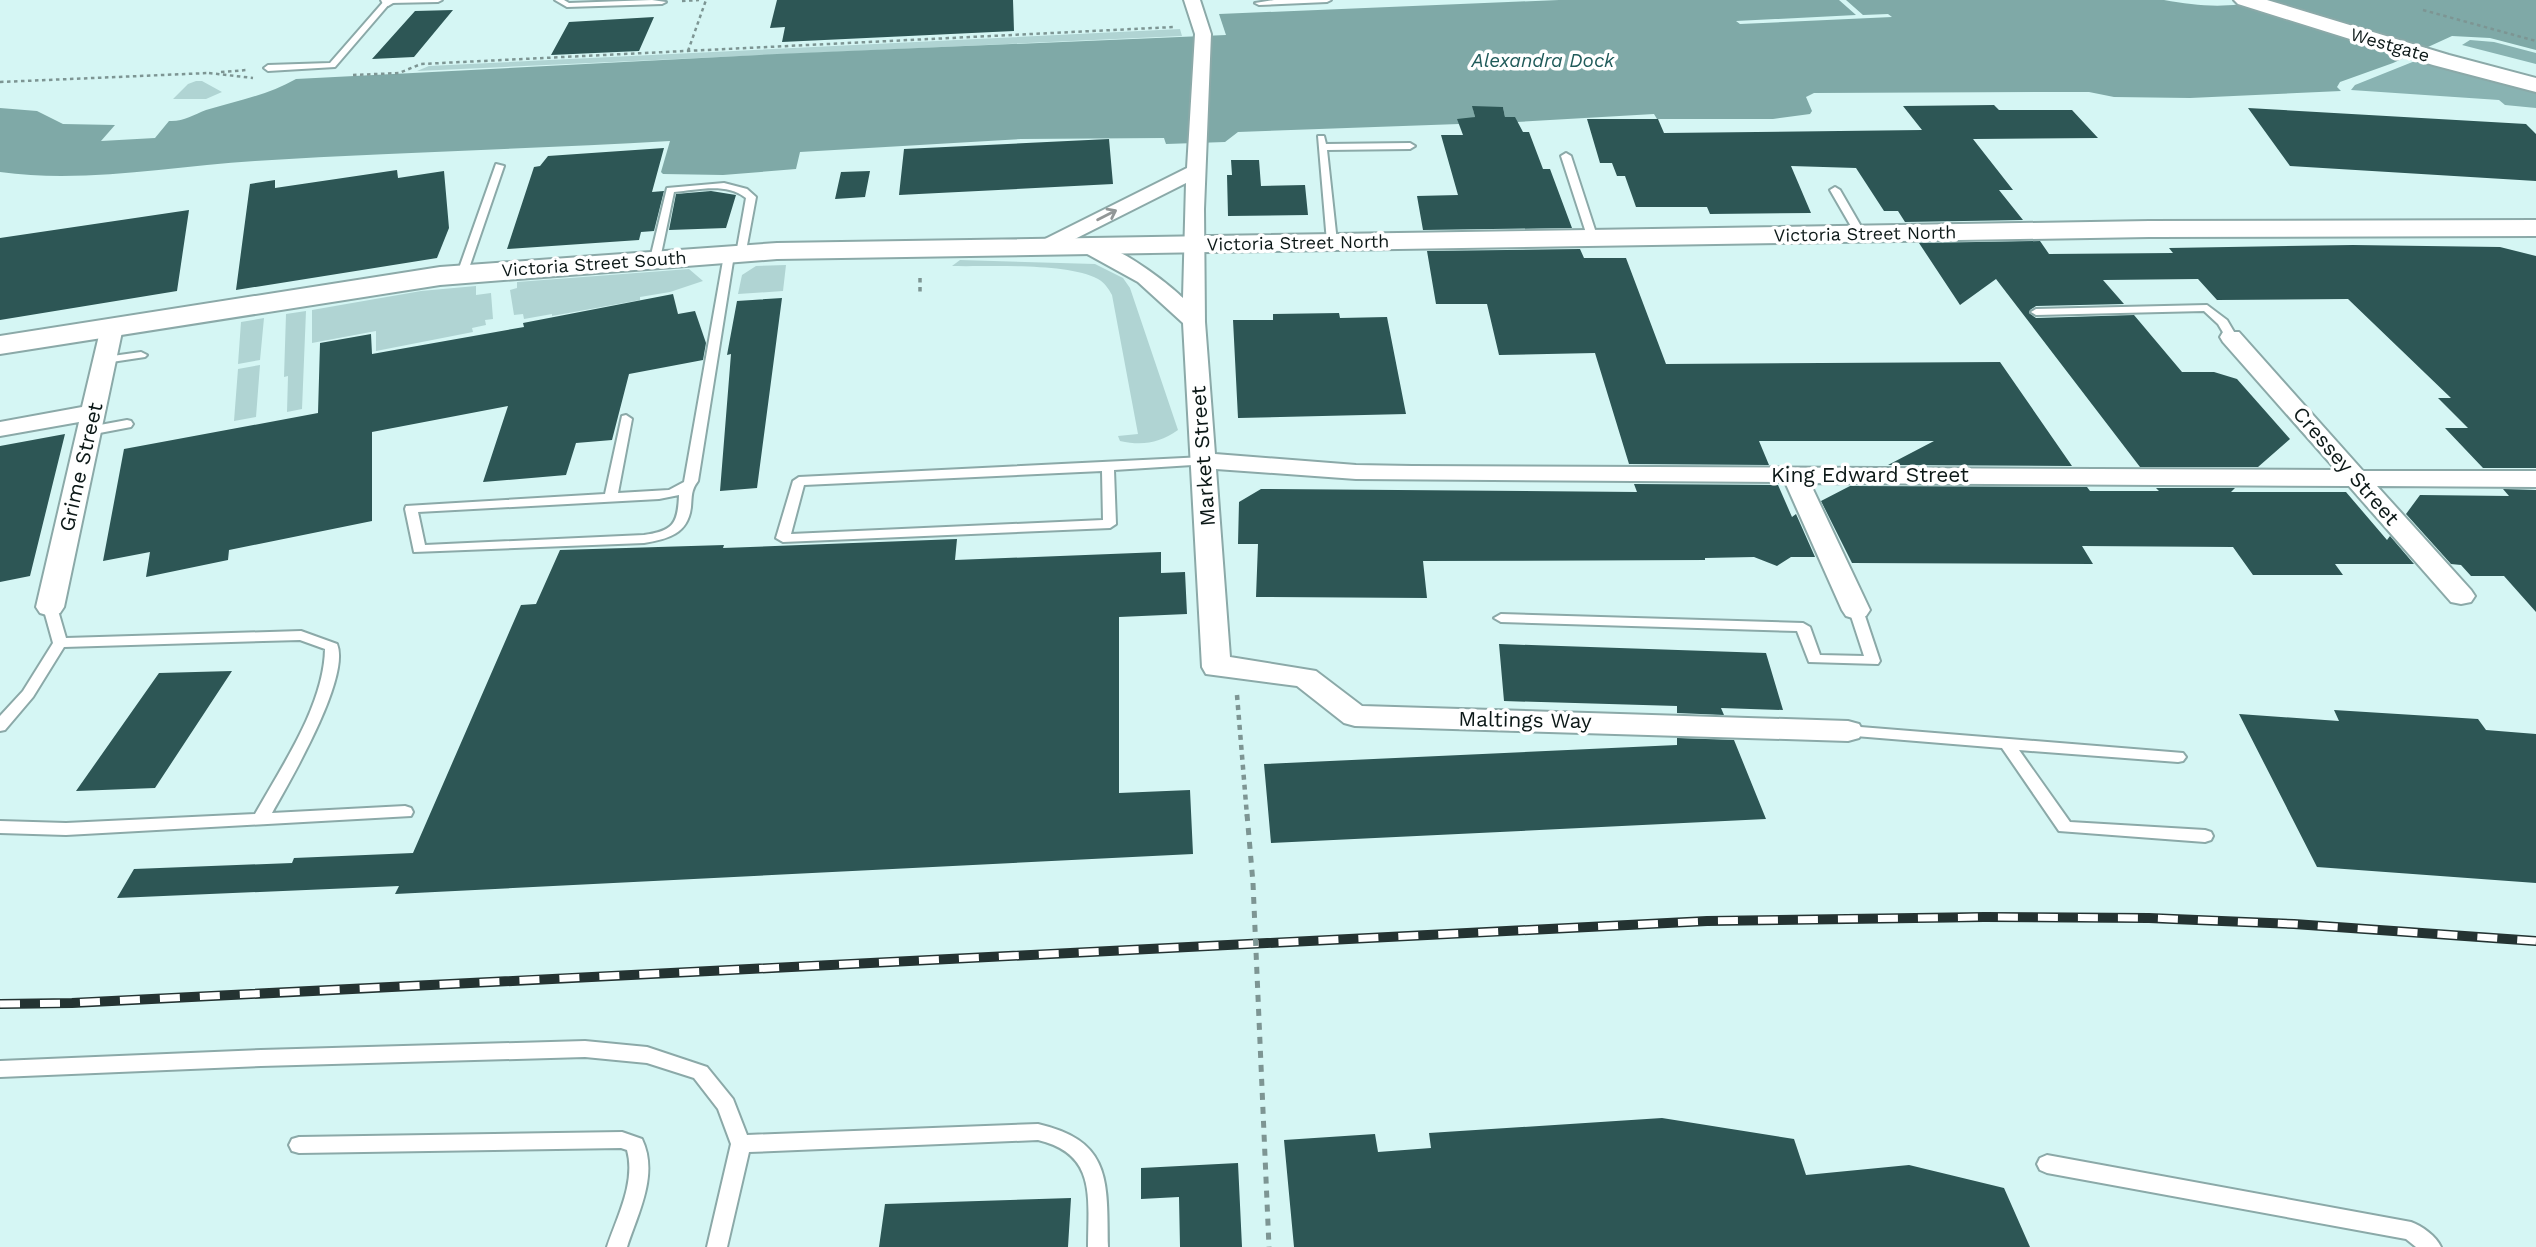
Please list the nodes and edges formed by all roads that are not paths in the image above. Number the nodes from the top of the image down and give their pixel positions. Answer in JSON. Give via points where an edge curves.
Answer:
{"nodes":[{"id":1,"x":439,"y":0,"type":"edge"},
{"id":2,"x":559,"y":0,"type":"edge"},
{"id":3,"x":1192,"y":0,"type":"edge"},
{"id":4,"x":1327,"y":0,"type":"edge"},
{"id":5,"x":2245,"y":0,"type":"edge"},
{"id":6,"x":2287,"y":0,"type":"edge"},
{"id":7,"x":389,"y":1,"type":"edge"},
{"id":8,"x":662,"y":2,"type":"edge"},
{"id":9,"x":1259,"y":3,"type":"dead end"},
{"id":10,"x":268,"y":68,"type":"road end"},
{"id":11,"x":2536,"y":72,"type":"edge"},
{"id":12,"x":2536,"y":85,"type":"edge"},
{"id":13,"x":1410,"y":146,"type":"dead end"},
{"id":14,"x":1566,"y":156,"type":"dead end"},
{"id":15,"x":499,"y":166,"type":"dead end"},
{"id":16,"x":1195,"y":171,"type":"junction"},
{"id":17,"x":1835,"y":190,"type":"dead end"},
{"id":18,"x":2536,"y":228,"type":"edge"},
{"id":19,"x":1861,"y":235,"type":"junction"},
{"id":20,"x":1593,"y":239,"type":"junction"},
{"id":21,"x":1332,"y":242,"type":"junction"},
{"id":22,"x":1193,"y":244,"type":"junction"},
{"id":23,"x":1046,"y":246,"type":"junction"},
{"id":24,"x":1087,"y":246,"type":"junction"},
{"id":25,"x":735,"y":254,"type":"junction"},
{"id":26,"x":655,"y":259,"type":"junction"},
{"id":27,"x":463,"y":274,"type":"junction"},
{"id":28,"x":2036,"y":312,"type":"dead end"},
{"id":29,"x":1194,"y":322,"type":"junction"},
{"id":30,"x":112,"y":327,"type":"junction"},
{"id":31,"x":2231,"y":337,"type":"joint"},
{"id":32,"x":0,"y":345,"type":"edge"},
{"id":33,"x":141,"y":355,"type":"dead end"},
{"id":34,"x":105,"y":360,"type":"junction"},
{"id":35,"x":626,"y":419,"type":"dead end"},
{"id":36,"x":92,"y":421,"type":"junction"},
{"id":37,"x":127,"y":424,"type":"dead end"},
{"id":38,"x":0,"y":429,"type":"edge"},
{"id":39,"x":1204,"y":461,"type":"junction"},
{"id":40,"x":1108,"y":467,"type":"junction"},
{"id":41,"x":1794,"y":475,"type":"junction"},
{"id":42,"x":2356,"y":477,"type":"junction"},
{"id":43,"x":2536,"y":479,"type":"edge"},
{"id":44,"x":686,"y":488,"type":"junction"},
{"id":45,"x":611,"y":498,"type":"junction"},
{"id":46,"x":2461,"y":596,"type":"dead end"},
{"id":47,"x":50,"y":607,"type":"joint"},
{"id":48,"x":1856,"y":610,"type":"joint"},
{"id":49,"x":1501,"y":618,"type":"dead end"},
{"id":50,"x":60,"y":643,"type":"junction"},
{"id":51,"x":1225,"y":666,"type":"joint"},
{"id":52,"x":0,"y":726,"type":"edge"},
{"id":53,"x":1848,"y":730,"type":"joint"},
{"id":54,"x":2006,"y":743,"type":"junction"},
{"id":55,"x":2178,"y":757,"type":"dead end"},
{"id":56,"x":405,"y":812,"type":"dead end"},
{"id":57,"x":260,"y":820,"type":"junction"},
{"id":58,"x":0,"y":827,"type":"edge"},
{"id":59,"x":2205,"y":836,"type":"dead end"},
{"id":60,"x":0,"y":1069,"type":"edge"},
{"id":61,"x":741,"y":1144,"type":"junction"},
{"id":62,"x":299,"y":1145,"type":"dead end"},
{"id":63,"x":2047,"y":1164,"type":"dead end"},
{"id":64,"x":617,"y":1247,"type":"edge"},
{"id":65,"x":717,"y":1247,"type":"edge"},
{"id":66,"x":1098,"y":1247,"type":"edge"},
{"id":67,"x":2431,"y":1247,"type":"edge"}],
"edges":[{"from":1,"to":7,"type":"lane"},
{"from":2,"to":8,"type":"lane","via":[[568,5]]},
{"from":3,"to":16,"type":"street","name":"Market Street","via":[[1202,30]]},
{"from":4,"to":9,"type":"lane"},
{"from":5,"to":12,"type":"highway","name":"Westgate"},
{"from":6,"to":11,"type":"highway","name":"Westgate"},
{"from":7,"to":10,"type":"lane","via":[[332,65]]},
{"from":13,"to":21,"type":"lane","via":[[1321,142]]},
{"from":14,"to":20,"type":"lane"},
{"from":15,"to":27,"type":"lane"},
{"from":16,"to":22,"type":"street","name":"Market Street"},
{"from":23,"to":16,"type":"street","one_way":true},
{"from":17,"to":19,"type":"lane"},
{"from":18,"to":19,"type":"highway","name":"Victoria Street North"},
{"from":19,"to":20,"type":"highway","name":"Victoria Street North"},
{"from":20,"to":21,"type":"highway","name":"Victoria Street North"},
{"from":21,"to":22,"type":"highway","name":"Victoria Street North"},
{"from":22,"to":24,"type":"highway","name":"Victoria Street South"},
{"from":22,"to":29,"type":"street","name":"Market Street"},
{"from":23,"to":24,"type":"highway","name":"Victoria Street South"},
{"from":23,"to":25,"type":"highway","name":"Victoria Street South"},
{"from":24,"to":29,"type":"street","via":[[1150,279]]},
{"from":25,"to":26,"type":"highway","name":"Victoria Street South"},
{"from":25,"to":26,"type":"lane","via":[[751,197],[726,186],[670,190]]},
{"from":25,"to":44,"type":"lane","via":[[692,481]]},
{"from":26,"to":27,"type":"highway","name":"Victoria Street South"},
{"from":27,"to":30,"type":"highway","name":"Victoria Street South"},
{"from":28,"to":31,"type":"lane","via":[[2207,308]]},
{"from":29,"to":39,"type":"street","name":"Market Street"},
{"from":30,"to":32,"type":"highway","name":"Victoria Street South"},
{"from":30,"to":34,"type":"street","name":"Grime Street"},
{"from":31,"to":42,"type":"street","name":"Cressey Street"},
{"from":33,"to":34,"type":"lane"},
{"from":34,"to":36,"type":"street","name":"Grime Street"},
{"from":35,"to":45,"type":"lane"},
{"from":36,"to":37,"type":"lane"},
{"from":36,"to":38,"type":"street"},
{"from":36,"to":47,"type":"street","name":"Grime Street"},
{"from":39,"to":40,"type":"lane"},
{"from":39,"to":41,"type":"street","name":"King Edward Street","via":[[1356,472]]},
{"from":39,"to":51,"type":"street","name":"Market Street"},
{"from":40,"to":40,"type":"lane","via":[[1110,524],[783,538],[799,481]]},
{"from":41,"to":42,"type":"street","name":"King Edward Street"},
{"from":41,"to":48,"type":"street"},
{"from":42,"to":43,"type":"street","name":"King Edward Street"},
{"from":42,"to":46,"type":"street","name":"Cressey Street"},
{"from":44,"to":45,"type":"lane","via":[[668,494]]},
{"from":44,"to":45,"type":"lane","via":[[678,531],[665,537],[419,549],[411,509]]},
{"from":47,"to":50,"type":"lane"},
{"from":48,"to":49,"type":"lane","via":[[1873,661],[1814,659],[1803,627]]},
{"from":50,"to":52,"type":"lane","via":[[28,694]]},
{"from":50,"to":57,"type":"lane","via":[[302,635],[332,647],[334,659],[318,708]]},
{"from":51,"to":53,"type":"street","name":"Maltings Way","via":[[1306,678],[1354,716]]},
{"from":53,"to":54,"type":"lane"},
{"from":54,"to":55,"type":"lane"},
{"from":54,"to":59,"type":"lane","via":[[2065,827]]},
{"from":56,"to":57,"type":"lane"},
{"from":57,"to":58,"type":"lane","via":[[66,829]]},
{"from":60,"to":61,"type":"lane","via":[[585,1049],[647,1055],[700,1072],[726,1105]]},
{"from":61,"to":65,"type":"lane"},
{"from":61,"to":66,"type":"lane","via":[[1053,1134],[1083,1150],[1089,1162],[1098,1189]]},
{"from":62,"to":64,"type":"lane","via":[[622,1140],[635,1145],[641,1158]]},
{"from":63,"to":67,"type":"lane","via":[[2411,1231]]}]}
